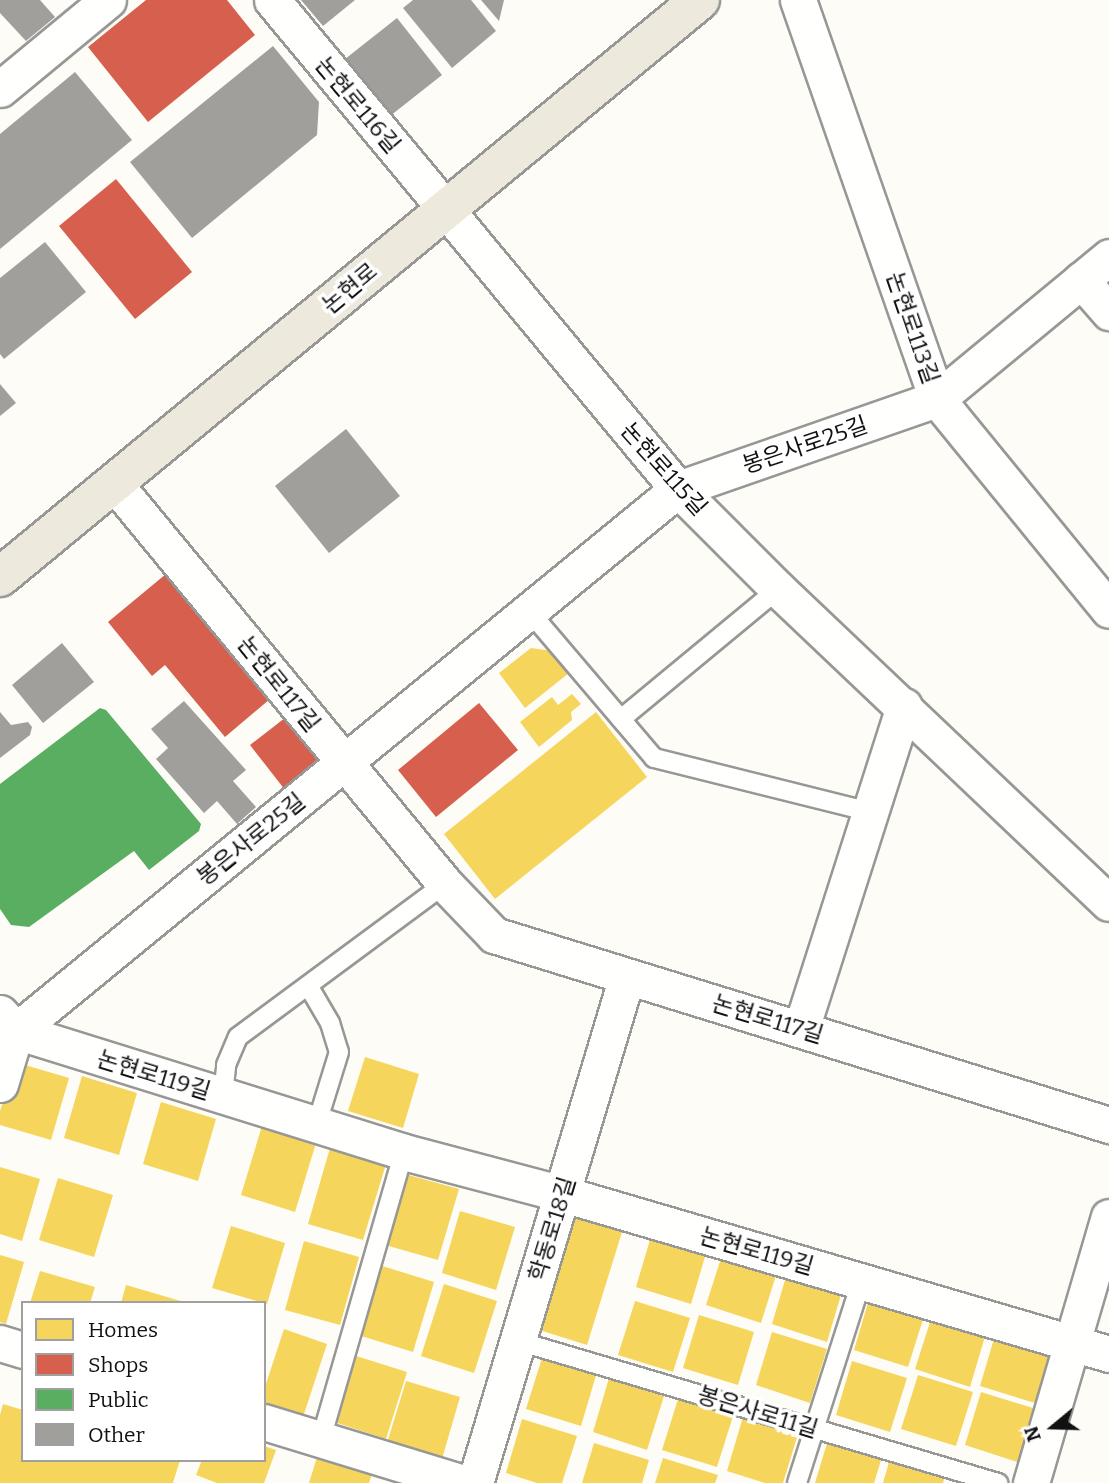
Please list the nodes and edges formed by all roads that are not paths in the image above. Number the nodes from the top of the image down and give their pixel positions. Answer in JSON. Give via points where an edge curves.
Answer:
{"nodes":[{"id":1,"x":108,"y":0,"type":"edge"},
{"id":2,"x":272,"y":0,"type":"edge"},
{"id":3,"x":700,"y":0,"type":"edge"},
{"id":4,"x":798,"y":0,"type":"edge"},
{"id":5,"x":0,"y":89,"type":"edge"},
{"id":6,"x":445,"y":210,"type":"junction"},
{"id":7,"x":1109,"y":257,"type":"edge"},
{"id":8,"x":1082,"y":279,"type":"junction"},
{"id":9,"x":1109,"y":312,"type":"edge"},
{"id":10,"x":937,"y":399,"type":"junction"},
{"id":11,"x":114,"y":483,"type":"junction"},
{"id":12,"x":678,"y":489,"type":"junction"},
{"id":13,"x":0,"y":577,"type":"edge"},
{"id":14,"x":778,"y":589,"type":"junction"},
{"id":15,"x":1109,"y":610,"type":"edge"},
{"id":16,"x":529,"y":611,"type":"junction"},
{"id":17,"x":904,"y":706,"type":"junction"},
{"id":18,"x":621,"y":719,"type":"junction"},
{"id":19,"x":344,"y":763,"type":"junction"},
{"id":20,"x":870,"y":812,"type":"junction"},
{"id":21,"x":445,"y":884,"type":"junction"},
{"id":22,"x":1109,"y":903,"type":"edge"},
{"id":23,"x":627,"y":976,"type":"junction"},
{"id":24,"x":309,"y":987,"type":"junction"},
{"id":25,"x":8,"y":1022,"type":"edge"},
{"id":26,"x":801,"y":1030,"type":"junction"},
{"id":27,"x":0,"y":1084,"type":"edge"},
{"id":28,"x":223,"y":1096,"type":"junction"},
{"id":29,"x":317,"y":1123,"type":"junction"},
{"id":30,"x":1109,"y":1125,"type":"edge"},
{"id":31,"x":404,"y":1152,"type":"junction"},
{"id":32,"x":563,"y":1194,"type":"junction"},
{"id":33,"x":1109,"y":1217,"type":"edge"},
{"id":34,"x":860,"y":1282,"type":"junction"},
{"id":35,"x":518,"y":1341,"type":"junction"},
{"id":36,"x":0,"y":1343,"type":"edge"},
{"id":37,"x":1072,"y":1343,"type":"junction"},
{"id":38,"x":21,"y":1349,"type":"edge"},
{"id":39,"x":1109,"y":1354,"type":"edge"},
{"id":40,"x":266,"y":1423,"type":"edge"},
{"id":41,"x":814,"y":1429,"type":"junction"},
{"id":42,"x":321,"y":1439,"type":"junction"},
{"id":43,"x":464,"y":1483,"type":"edge"},
{"id":44,"x":475,"y":1483,"type":"edge"},
{"id":45,"x":797,"y":1483,"type":"edge"},
{"id":46,"x":998,"y":1483,"type":"edge"},
{"id":47,"x":1031,"y":1483,"type":"edge"}],
"edges":[{"from":1,"to":5,"type":"street"},
{"from":2,"to":6,"type":"street","name":"논현로116길"},
{"from":3,"to":6,"type":"main road","name":"논현로"},
{"from":4,"to":10,"type":"street","name":"논현로113길"},
{"from":6,"to":11,"type":"main road","name":"논현로"},
{"from":6,"to":12,"type":"street","name":"논현로115길"},
{"from":7,"to":8,"type":"street","name":"봉은사로25길"},
{"from":8,"to":9,"type":"street"},
{"from":8,"to":10,"type":"street","name":"봉은사로25길"},
{"from":10,"to":12,"type":"street","name":"봉은사로25길"},
{"from":10,"to":15,"type":"street","name":"논현로113길"},
{"from":11,"to":13,"type":"main road","name":"논현로"},
{"from":11,"to":19,"type":"street","name":"논현로117길"},
{"from":12,"to":14,"type":"street","name":"논현로115길"},
{"from":12,"to":16,"type":"street","name":"봉은사로25길"},
{"from":14,"to":17,"type":"street","name":"논현로115길"},
{"from":14,"to":18,"type":"lane"},
{"from":16,"to":18,"type":"lane"},
{"from":16,"to":19,"type":"street","name":"봉은사로25길"},
{"from":17,"to":20,"type":"street"},
{"from":17,"to":22,"type":"street","name":"논현로115길"},
{"from":18,"to":20,"type":"lane","via":[[654,758]]},
{"from":19,"to":21,"type":"street","name":"논현로117길"},
{"from":19,"to":25,"type":"street","name":"봉은사로25길"},
{"from":20,"to":26,"type":"street"},
{"from":21,"to":23,"type":"street","name":"논현로117길","via":[[494,936]]},
{"from":21,"to":24,"type":"lane"},
{"from":23,"to":26,"type":"street","name":"논현로117길"},
{"from":23,"to":32,"type":"street","name":"학동로18길"},
{"from":24,"to":28,"type":"lane","via":[[238,1037],[226,1065]]},
{"from":24,"to":29,"type":"lane","via":[[330,1023],[339,1052]]},
{"from":25,"to":27,"type":"street"},
{"from":25,"to":28,"type":"street","name":"논현로119길"},
{"from":26,"to":30,"type":"street","name":"논현로117길"},
{"from":28,"to":29,"type":"street","name":"논현로119길"},
{"from":29,"to":31,"type":"street","name":"논현로119길"},
{"from":31,"to":32,"type":"street","name":"논현로119길"},
{"from":31,"to":42,"type":"lane"},
{"from":32,"to":34,"type":"street","name":"논현로119길"},
{"from":32,"to":35,"type":"street","name":"학동로18길"},
{"from":33,"to":37,"type":"street"},
{"from":34,"to":37,"type":"street","name":"논현로119길"},
{"from":34,"to":41,"type":"lane"},
{"from":35,"to":41,"type":"lane","name":"봉은사로11길"},
{"from":35,"to":44,"type":"street","name":"학동로18길"},
{"from":36,"to":38,"type":"street"},
{"from":37,"to":39,"type":"street","name":"논현로119길"},
{"from":37,"to":47,"type":"street"},
{"from":40,"to":42,"type":"street"},
{"from":41,"to":45,"type":"lane"},
{"from":41,"to":46,"type":"lane","name":"봉은사로11길"},
{"from":42,"to":43,"type":"street"}]}
